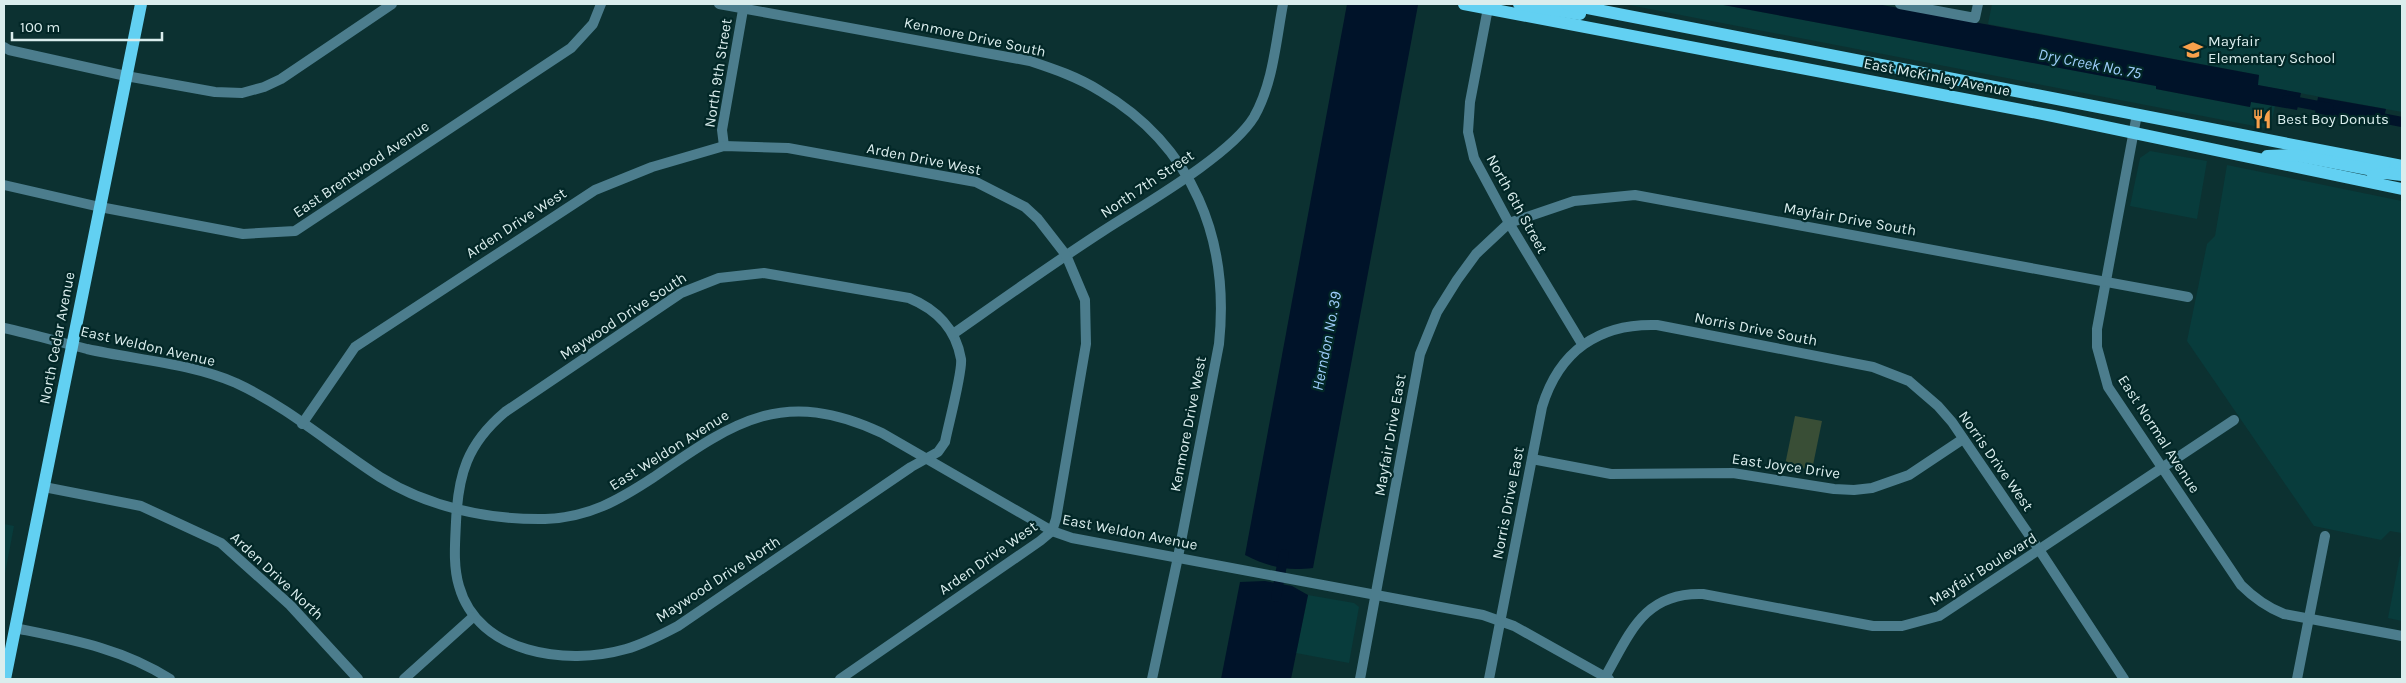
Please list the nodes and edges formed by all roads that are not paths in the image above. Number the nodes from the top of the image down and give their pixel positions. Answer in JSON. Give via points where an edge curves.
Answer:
{"nodes":[{"id":1,"x":141,"y":4,"type":"edge"},
{"id":2,"x":392,"y":4,"type":"edge"},
{"id":3,"x":600,"y":4,"type":"edge"},
{"id":4,"x":719,"y":4,"type":"edge"},
{"id":5,"x":1284,"y":4,"type":"edge"},
{"id":6,"x":1464,"y":4,"type":"edge"},
{"id":7,"x":1520,"y":4,"type":"edge"},
{"id":8,"x":1567,"y":4,"type":"edge"},
{"id":9,"x":1900,"y":4,"type":"edge"},
{"id":10,"x":1978,"y":4,"type":"edge"},
{"id":11,"x":743,"y":6,"type":"edge"},
{"id":12,"x":1490,"y":6,"type":"edge"},
{"id":13,"x":1617,"y":13,"type":"junction"},
{"id":14,"x":4,"y":47,"type":"edge"},
{"id":15,"x":126,"y":76,"type":"junction"},
{"id":16,"x":2137,"y":114,"type":"junction"},
{"id":17,"x":2134,"y":133,"type":"junction"},
{"id":18,"x":724,"y":146,"type":"junction"},
{"id":19,"x":2250,"y":157,"type":"junction"},
{"id":20,"x":2385,"y":163,"type":"junction"},
{"id":21,"x":2402,"y":166,"type":"edge"},
{"id":22,"x":1188,"y":175,"type":"junction"},
{"id":23,"x":2402,"y":175,"type":"edge"},
{"id":24,"x":2367,"y":182,"type":"junction"},
{"id":25,"x":4,"y":185,"type":"edge"},
{"id":26,"x":2402,"y":189,"type":"edge"},
{"id":27,"x":100,"y":207,"type":"junction"},
{"id":28,"x":1509,"y":224,"type":"junction"},
{"id":29,"x":1066,"y":255,"type":"junction"},
{"id":30,"x":2105,"y":281,"type":"junction"},
{"id":31,"x":2188,"y":297,"type":"dead end"},
{"id":32,"x":4,"y":328,"type":"edge"},
{"id":33,"x":953,"y":334,"type":"junction"},
{"id":34,"x":1582,"y":344,"type":"junction"},
{"id":35,"x":72,"y":345,"type":"junction"},
{"id":36,"x":1922,"y":390,"type":"joint"},
{"id":37,"x":2234,"y":420,"type":"dead end"},
{"id":38,"x":302,"y":424,"type":"junction"},
{"id":39,"x":1963,"y":439,"type":"junction"},
{"id":40,"x":928,"y":460,"type":"junction"},
{"id":41,"x":1532,"y":460,"type":"junction"},
{"id":42,"x":2162,"y":466,"type":"junction"},
{"id":43,"x":44,"y":487,"type":"junction"},
{"id":44,"x":457,"y":509,"type":"junction"},
{"id":45,"x":1052,"y":531,"type":"junction"},
{"id":46,"x":2325,"y":536,"type":"dead end"},
{"id":47,"x":2040,"y":551,"type":"junction"},
{"id":48,"x":1178,"y":557,"type":"junction"},
{"id":49,"x":1376,"y":594,"type":"junction"},
{"id":50,"x":473,"y":617,"type":"junction"},
{"id":51,"x":2309,"y":619,"type":"junction"},
{"id":52,"x":1500,"y":620,"type":"junction"},
{"id":53,"x":15,"y":628,"type":"junction"},
{"id":54,"x":2402,"y":636,"type":"edge"},
{"id":55,"x":1607,"y":678,"type":"edge"},
{"id":56,"x":5,"y":679,"type":"edge"},
{"id":57,"x":170,"y":679,"type":"edge"},
{"id":58,"x":358,"y":679,"type":"edge"},
{"id":59,"x":404,"y":679,"type":"edge"},
{"id":60,"x":840,"y":679,"type":"edge"},
{"id":61,"x":1152,"y":679,"type":"edge"},
{"id":62,"x":1360,"y":679,"type":"edge"},
{"id":63,"x":1489,"y":679,"type":"edge"},
{"id":64,"x":2124,"y":679,"type":"edge"},
{"id":65,"x":2298,"y":679,"type":"edge"}],
"edges":[{"from":1,"to":15,"type":"main road","name":"North Cedar Avenue"},
{"from":2,"to":15,"type":"street","via":[[281,79],[242,93],[215,92]]},
{"from":3,"to":27,"type":"street","name":"East Brentwood Avenue","via":[[593,24],[570,48],[295,231],[243,234]]},
{"from":4,"to":11,"type":"street","name":"Kenmore Drive South"},
{"from":5,"to":22,"type":"street","name":"North 7th Street","via":[[1263,101],[1238,136]]},
{"from":6,"to":12,"type":"main road","name":"East McKinley Avenue"},
{"from":7,"to":13,"type":"main road","via":[[1579,14]]},
{"from":8,"to":13,"type":"main road","name":"East McKinley Avenue"},
{"from":9,"to":10,"type":"street","via":[[1975,18]]},
{"from":11,"to":18,"type":"street","name":"North 9th Street","via":[[722,130]]},
{"from":11,"to":22,"type":"street","name":"Kenmore Drive South","via":[[1030,61],[1066,74],[1099,90],[1145,125]]},
{"from":12,"to":17,"type":"main road","name":"East McKinley Avenue"},
{"from":12,"to":28,"type":"street","name":"North 6th Street","via":[[1470,102],[1468,132],[1474,158]]},
{"from":13,"to":16,"type":"main road","name":"East McKinley Avenue"},
{"from":14,"to":15,"type":"street"},
{"from":15,"to":27,"type":"main road","name":"North Cedar Avenue"},
{"from":16,"to":17,"type":"street","name":"East Normal Avenue"},
{"from":16,"to":20,"type":"main road","name":"East McKinley Avenue"},
{"from":17,"to":19,"type":"main road","name":"East McKinley Avenue"},
{"from":17,"to":30,"type":"street","name":"East Normal Avenue"},
{"from":18,"to":29,"type":"street","name":"Arden Drive West","via":[[788,148],[976,182],[1025,207]]},
{"from":18,"to":38,"type":"street","name":"Arden Drive West","via":[[652,167],[595,190],[354,347]]},
{"from":19,"to":20,"type":"main road","via":[[2295,155],[2373,170]]},
{"from":19,"to":24,"type":"main road","name":"East McKinley Avenue"},
{"from":20,"to":21,"type":"main road","name":"East McKinley Avenue"},
{"from":22,"to":29,"type":"street","name":"North 7th Street"},
{"from":22,"to":48,"type":"street","name":"Kenmore Drive West","via":[[1209,226],[1217,258],[1221,318]]},
{"from":23,"to":24,"type":"main road","via":[[2385,173],[2370,177]]},
{"from":24,"to":26,"type":"main road","name":"East McKinley Avenue"},
{"from":25,"to":27,"type":"street","name":"East Brentwood Avenue"},
{"from":27,"to":35,"type":"main road","name":"North Cedar Avenue"},
{"from":28,"to":30,"type":"street","name":"Mayfair Drive South","via":[[1574,201],[1635,196]]},
{"from":28,"to":34,"type":"street","name":"North 6th Street"},
{"from":28,"to":49,"type":"street","name":"Mayfair Drive East","via":[[1476,254],[1457,280],[1437,312],[1420,354]]},
{"from":29,"to":33,"type":"street","name":"North 7th Street"},
{"from":29,"to":45,"type":"street","name":"Arden Drive West","via":[[1084,300],[1086,344]]},
{"from":30,"to":31,"type":"street","name":"Mayfair Drive South"},
{"from":30,"to":42,"type":"street","name":"East Normal Avenue","via":[[2096,347],[2101,368],[2112,393]]},
{"from":32,"to":35,"type":"street","name":"East Weldon Avenue"},
{"from":33,"to":40,"type":"street","via":[[962,360],[945,442]]},
{"from":33,"to":44,"type":"street","name":"Maywood Drive South","via":[[934,312],[908,298],[764,273],[739,274],[697,285],[668,301],[490,424],[465,465]]},
{"from":34,"to":36,"type":"street","name":"Norris Drive South","via":[[1616,329],[1657,325],[1873,367],[1901,377]]},
{"from":34,"to":41,"type":"street","name":"Norris Drive East","via":[[1556,372],[1548,389]]},
{"from":35,"to":38,"type":"street","name":"East Weldon Avenue","via":[[208,373],[261,396]]},
{"from":35,"to":43,"type":"main road","name":"North Cedar Avenue"},
{"from":36,"to":39,"type":"street","name":"Norris Drive West"},
{"from":37,"to":42,"type":"street","name":"Mayfair Boulevard"},
{"from":38,"to":44,"type":"street","name":"East Weldon Avenue","via":[[382,478]]},
{"from":39,"to":41,"type":"street","name":"East Joyce Drive","via":[[1909,475],[1872,488],[1854,490],[1834,490],[1734,473],[1611,474]]},
{"from":39,"to":47,"type":"street","name":"Norris Drive West"},
{"from":40,"to":44,"type":"street","name":"East Weldon Avenue","via":[[857,421],[832,414],[773,413],[730,427],[631,492],[593,512],[544,519],[493,516]]},
{"from":40,"to":45,"type":"street","name":"East Weldon Avenue"},
{"from":40,"to":50,"type":"street","name":"Maywood Drive North","via":[[911,467],[678,626],[625,650],[594,655],[536,652],[510,644]]},
{"from":41,"to":52,"type":"street","name":"Norris Drive East"},
{"from":42,"to":47,"type":"street","name":"Mayfair Boulevard"},
{"from":42,"to":51,"type":"street","name":"East Normal Avenue","via":[[2241,585],[2269,608]]},
{"from":43,"to":53,"type":"main road","name":"North Cedar Avenue"},
{"from":43,"to":58,"type":"street","name":"Arden Drive North","via":[[141,506],[220,543],[290,605]]},
{"from":44,"to":50,"type":"street","name":"Maywood Drive North","via":[[455,571]]},
{"from":45,"to":48,"type":"street","name":"East Weldon Avenue","via":[[1072,538]]},
{"from":45,"to":60,"type":"street","name":"Arden Drive West"},
{"from":46,"to":51,"type":"street"},
{"from":47,"to":55,"type":"street","name":"Mayfair Boulevard","via":[[1950,611],[1902,626],[1859,624],[1703,594],[1673,597],[1644,614],[1633,627]]},
{"from":47,"to":64,"type":"street","name":"Norris Drive West"},
{"from":48,"to":49,"type":"street","name":"East Weldon Avenue"},
{"from":48,"to":61,"type":"street","name":"Kenmore Drive West"},
{"from":49,"to":52,"type":"street","name":"East Weldon Avenue"},
{"from":49,"to":62,"type":"street","name":"Mayfair Drive East"},
{"from":50,"to":59,"type":"street"},
{"from":51,"to":54,"type":"street","name":"East Normal Avenue"},
{"from":51,"to":65,"type":"street"},
{"from":52,"to":55,"type":"street","name":"East Weldon Avenue"},
{"from":52,"to":63,"type":"street","name":"Norris Drive East"},
{"from":53,"to":56,"type":"main road","name":"North Cedar Avenue"},
{"from":53,"to":57,"type":"street","via":[[98,645]]}]}
